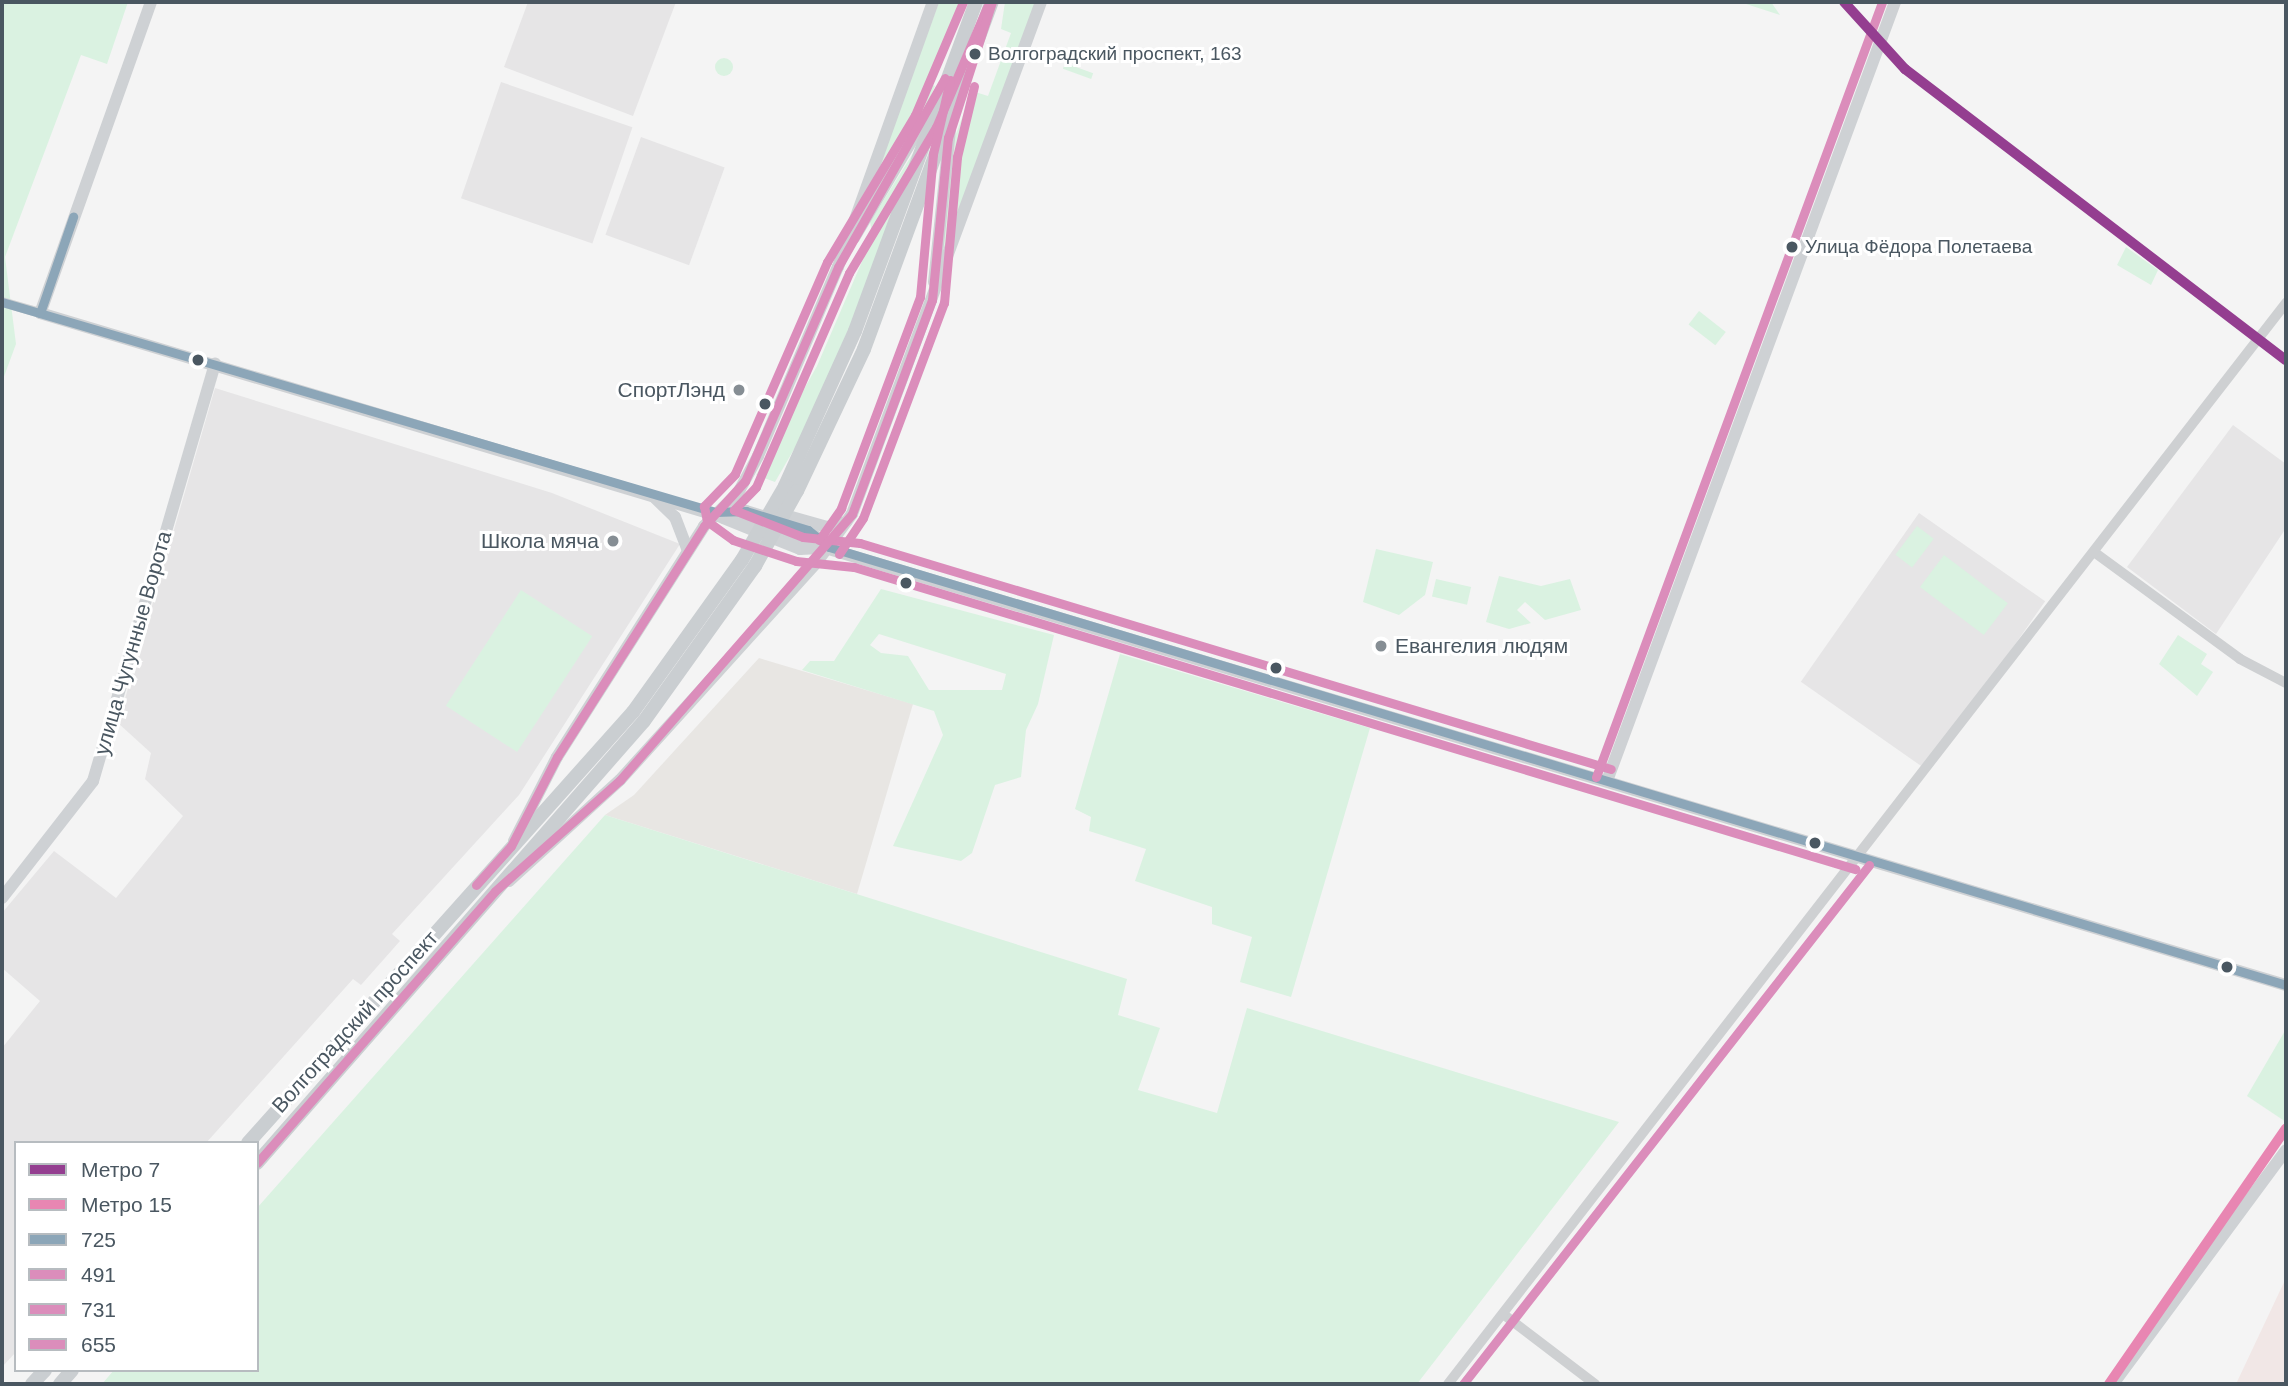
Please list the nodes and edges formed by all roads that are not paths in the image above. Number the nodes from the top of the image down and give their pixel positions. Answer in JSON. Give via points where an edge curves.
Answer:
{"nodes":[{"id":1,"x":151,"y":2,"type":"edge"},
{"id":2,"x":933,"y":2,"type":"edge"},
{"id":3,"x":976,"y":2,"type":"edge"},
{"id":4,"x":992,"y":2,"type":"edge"},
{"id":5,"x":1041,"y":2,"type":"edge"},
{"id":6,"x":1895,"y":2,"type":"edge"},
{"id":7,"x":956,"y":56,"type":"junction"},
{"id":8,"x":960,"y":90,"type":"junction"},
{"id":9,"x":838,"y":267,"type":"junction"},
{"id":10,"x":932,"y":300,"type":"junction"},
{"id":11,"x":2,"y":302,"type":"edge"},
{"id":12,"x":2286,"y":303,"type":"edge"},
{"id":13,"x":40,"y":313,"type":"junction"},
{"id":14,"x":215,"y":363,"type":"junction"},
{"id":15,"x":791,"y":488,"type":"junction"},
{"id":16,"x":649,"y":493,"type":"junction"},
{"id":17,"x":738,"y":493,"type":"junction"},
{"id":18,"x":715,"y":512,"type":"junction"},
{"id":19,"x":846,"y":522,"type":"junction"},
{"id":20,"x":829,"y":547,"type":"junction"},
{"id":21,"x":688,"y":551,"type":"junction"},
{"id":22,"x":2094,"y":552,"type":"junction"},
{"id":23,"x":749,"y":563,"type":"junction"},
{"id":24,"x":2286,"y":683,"type":"edge"},
{"id":25,"x":1606,"y":781,"type":"junction"},
{"id":26,"x":511,"y":846,"type":"junction"},
{"id":27,"x":1859,"y":857,"type":"junction"},
{"id":28,"x":495,"y":891,"type":"junction"},
{"id":29,"x":2,"y":898,"type":"edge"},
{"id":30,"x":2286,"y":985,"type":"edge"},
{"id":31,"x":250,"y":1141,"type":"edge"},
{"id":32,"x":2286,"y":1150,"type":"edge"},
{"id":33,"x":259,"y":1161,"type":"edge"},
{"id":34,"x":1503,"y":1314,"type":"junction"},
{"id":35,"x":1448,"y":1384,"type":"edge"},
{"id":36,"x":1595,"y":1384,"type":"edge"},
{"id":37,"x":2113,"y":1384,"type":"edge"}],
"edges":[{"from":1,"to":13,"type":"main road"},
{"from":2,"to":9,"type":"main road"},
{"from":3,"to":7,"type":"main road","name":"Волгоградский проспект"},
{"from":4,"to":8,"type":"main road","name":"Волгоградский проспект"},
{"from":5,"to":10,"type":"main road"},
{"from":6,"to":25,"type":"main road"},
{"from":7,"to":9,"type":"main road","via":[[915,141]]},
{"from":7,"to":15,"type":"main road","name":"Волгоградский проспект","via":[[855,331]]},
{"from":8,"to":10,"type":"main road","via":[[945,155]]},
{"from":8,"to":15,"type":"main road","name":"Волгоградский проспект","via":[[864,349]]},
{"from":9,"to":17,"type":"main road"},
{"from":10,"to":19,"type":"main road"},
{"from":11,"to":13,"type":"street"},
{"from":12,"to":22,"type":"street"},
{"from":13,"to":14,"type":"main road"},
{"from":14,"to":16,"type":"main road"},
{"from":14,"to":29,"type":"main road","name":"улица Чугунные Ворота","via":[[93,781]]},
{"from":15,"to":23,"type":"main road","name":"Волгоградский проспект","bridge":true},
{"from":16,"to":18,"type":"main road"},
{"from":16,"to":21,"type":"main road","via":[[675,517]]},
{"from":17,"to":18,"type":"main road"},
{"from":17,"to":19,"type":"main road","via":[[753,505],[827,527]]},
{"from":18,"to":20,"type":"main road","via":[[738,529],[800,549]]},
{"from":18,"to":20,"type":"main road","via":[[746,511],[808,530]]},
{"from":18,"to":21,"type":"main road"},
{"from":19,"to":20,"type":"main road"},
{"from":20,"to":25,"type":"main road"},
{"from":20,"to":28,"type":"main road","via":[[620,780]]},
{"from":21,"to":26,"type":"main road","via":[[557,757]]},
{"from":22,"to":24,"type":"street","via":[[2240,659]]},
{"from":22,"to":27,"type":"street"},
{"from":23,"to":26,"type":"main road","name":"Волгоградский проспект","via":[[633,712]]},
{"from":23,"to":28,"type":"main road","name":"Волгоградский проспект","via":[[671,688]]},
{"from":25,"to":27,"type":"main road"},
{"from":26,"to":31,"type":"main road","name":"Волгоградский проспект"},
{"from":27,"to":30,"type":"main road"},
{"from":27,"to":34,"type":"street"},
{"from":28,"to":33,"type":"main road","name":"Волгоградский проспект"},
{"from":32,"to":37,"type":"main road"},
{"from":34,"to":35,"type":"street"},
{"from":34,"to":36,"type":"street"}]}
